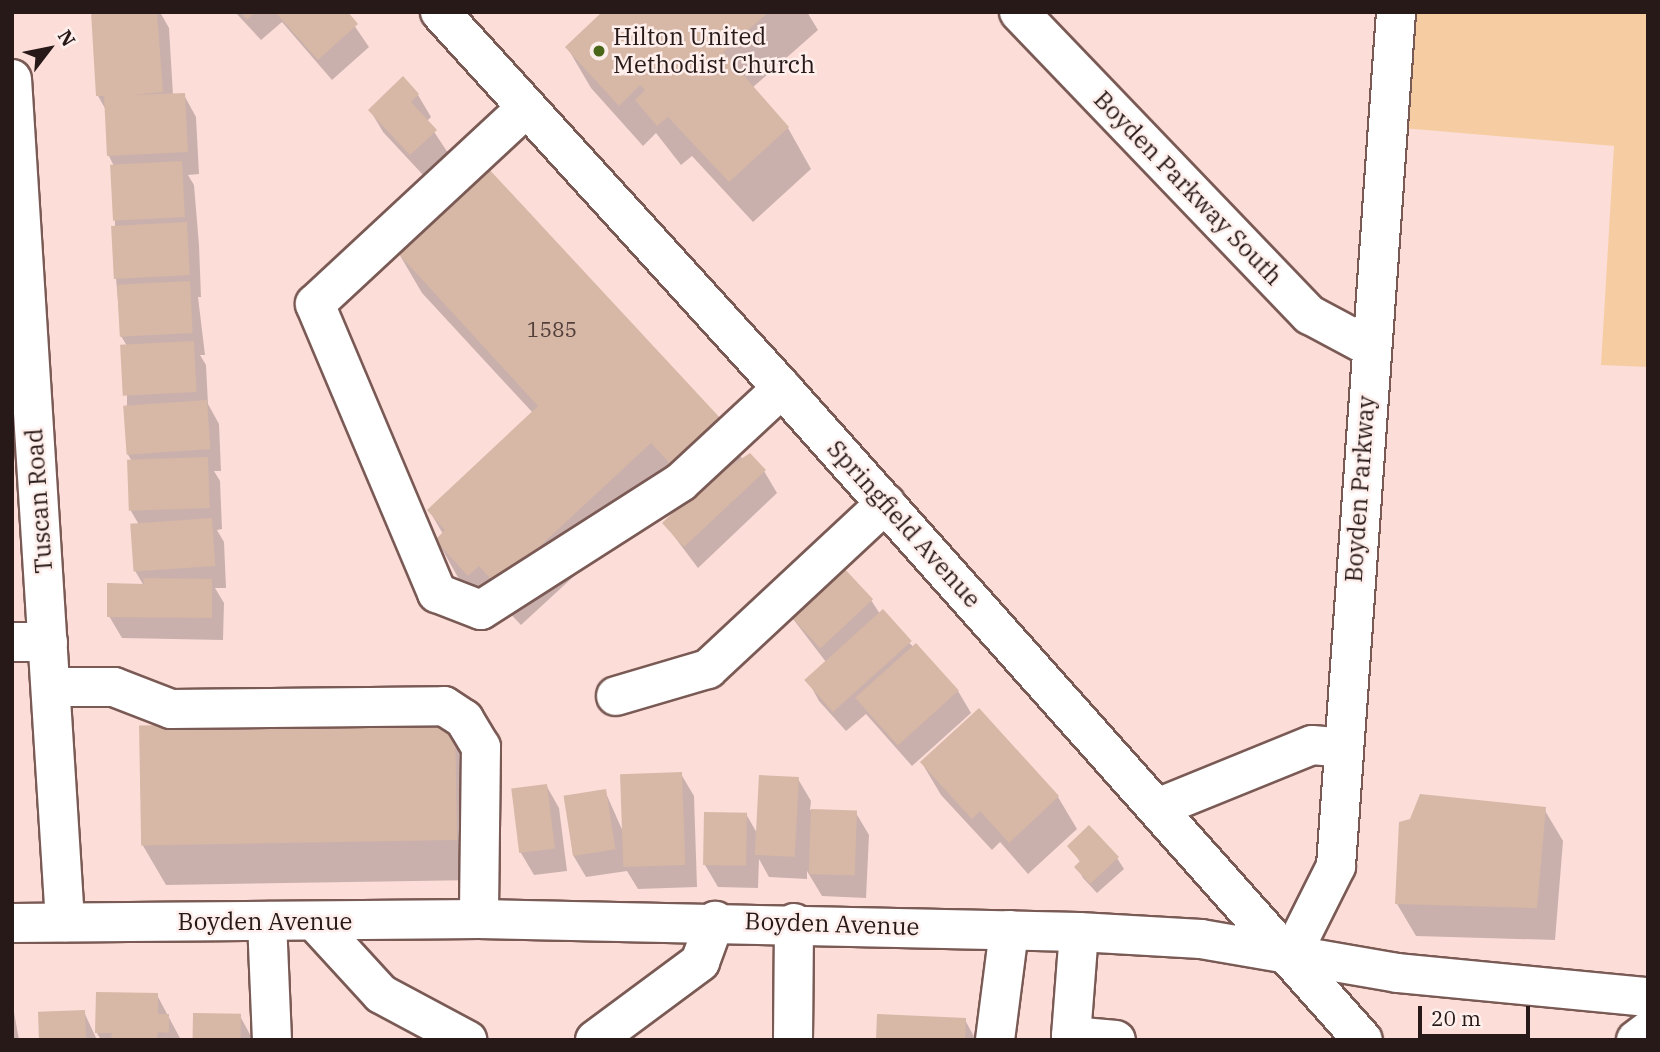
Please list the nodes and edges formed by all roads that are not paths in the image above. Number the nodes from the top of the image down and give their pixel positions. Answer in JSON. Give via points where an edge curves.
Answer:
{"nodes":[{"id":1,"x":440,"y":12,"type":"edge"},
{"id":2,"x":1019,"y":12,"type":"edge"},
{"id":3,"x":1396,"y":12,"type":"edge"},
{"id":4,"x":12,"y":79,"type":"edge"},
{"id":5,"x":526,"y":108,"type":"junction"},
{"id":6,"x":1370,"y":347,"type":"junction"},
{"id":7,"x":782,"y":388,"type":"junction"},
{"id":8,"x":886,"y":503,"type":"junction"},
{"id":9,"x":30,"y":642,"type":"edge"},
{"id":10,"x":51,"y":687,"type":"junction"},
{"id":11,"x":616,"y":696,"type":"dead end"},
{"id":12,"x":1344,"y":748,"type":"junction"},
{"id":13,"x":1157,"y":808,"type":"junction"},
{"id":14,"x":479,"y":919,"type":"junction"},
{"id":15,"x":267,"y":921,"type":"junction"},
{"id":16,"x":715,"y":921,"type":"junction"},
{"id":17,"x":65,"y":922,"type":"junction"},
{"id":18,"x":12,"y":923,"type":"edge"},
{"id":19,"x":316,"y":923,"type":"junction"},
{"id":20,"x":794,"y":923,"type":"junction"},
{"id":21,"x":1009,"y":930,"type":"junction"},
{"id":22,"x":1079,"y":932,"type":"junction"},
{"id":23,"x":1291,"y":956,"type":"junction"},
{"id":24,"x":1648,"y":997,"type":"edge"},
{"id":25,"x":1648,"y":1031,"type":"edge"},
{"id":26,"x":1351,"y":1037,"type":"edge"},
{"id":27,"x":272,"y":1040,"type":"edge"},
{"id":28,"x":467,"y":1040,"type":"edge"},
{"id":29,"x":596,"y":1040,"type":"edge"},
{"id":30,"x":793,"y":1040,"type":"edge"},
{"id":31,"x":995,"y":1040,"type":"edge"},
{"id":32,"x":1116,"y":1040,"type":"edge"},
{"id":33,"x":1636,"y":1040,"type":"edge"}],
"edges":[{"from":1,"to":5,"type":"street","name":"Springfield Avenue"},
{"from":2,"to":6,"type":"street","name":"Boyden Parkway South","via":[[1310,315]]},
{"from":3,"to":6,"type":"street","name":"Boyden Parkway"},
{"from":4,"to":9,"type":"street","name":"Tuscan Road"},
{"from":5,"to":7,"type":"street","name":"Springfield Avenue"},
{"from":5,"to":7,"type":"street","via":[[315,304],[438,593],[481,610],[681,482]]},
{"from":6,"to":12,"type":"street","name":"Boyden Parkway"},
{"from":7,"to":8,"type":"street","name":"Springfield Avenue"},
{"from":8,"to":11,"type":"street","via":[[708,669]]},
{"from":8,"to":13,"type":"street","name":"Springfield Avenue"},
{"from":9,"to":10,"type":"street","name":"Tuscan Road"},
{"from":10,"to":14,"type":"street","via":[[114,687],[171,709],[444,706],[464,719],[481,747]]},
{"from":10,"to":17,"type":"street","name":"Tuscan Road"},
{"from":12,"to":13,"type":"street","via":[[1312,745]]},
{"from":12,"to":23,"type":"street","name":"Boyden Parkway","via":[[1336,866]]},
{"from":13,"to":23,"type":"street","name":"Springfield Avenue"},
{"from":14,"to":16,"type":"street","name":"Boyden Avenue"},
{"from":14,"to":19,"type":"street","name":"Boyden Avenue"},
{"from":15,"to":17,"type":"street","name":"Boyden Avenue"},
{"from":15,"to":19,"type":"street","name":"Boyden Avenue"},
{"from":15,"to":27,"type":"street"},
{"from":16,"to":20,"type":"street","name":"Boyden Avenue"},
{"from":16,"to":29,"type":"street","via":[[701,962]]},
{"from":17,"to":18,"type":"street","name":"Boyden Avenue"},
{"from":19,"to":28,"type":"street","via":[[380,993]]},
{"from":20,"to":21,"type":"street","name":"Boyden Avenue"},
{"from":20,"to":30,"type":"street"},
{"from":21,"to":22,"type":"street","name":"Boyden Avenue"},
{"from":21,"to":31,"type":"street"},
{"from":22,"to":23,"type":"street","name":"Boyden Avenue","via":[[1201,939]]},
{"from":22,"to":32,"type":"street","via":[[1070,1036]]},
{"from":23,"to":24,"type":"street","name":"Boyden Avenue","via":[[1397,973]]},
{"from":23,"to":26,"type":"street","name":"Springfield Avenue"},
{"from":25,"to":33,"type":"street"}]}
